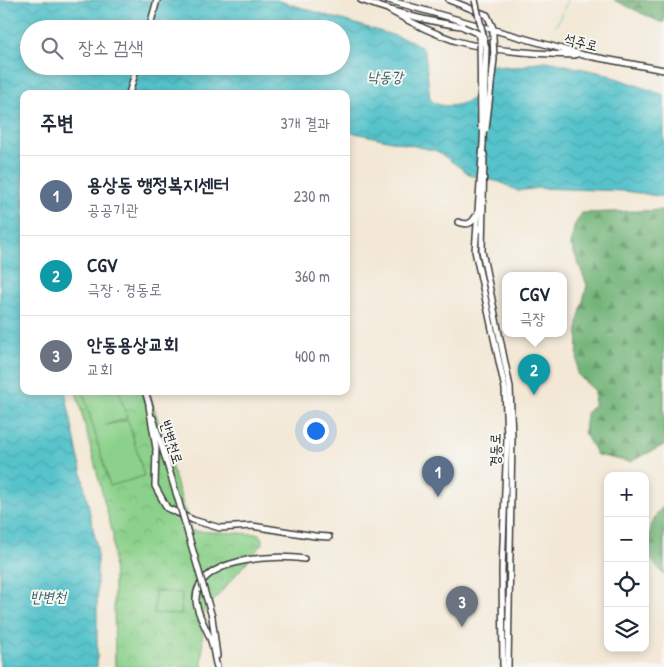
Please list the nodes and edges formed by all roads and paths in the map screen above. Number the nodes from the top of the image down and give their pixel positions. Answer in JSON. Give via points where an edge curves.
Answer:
{"nodes":[{"id":1,"x":157,"y":0,"type":"edge"},
{"id":2,"x":361,"y":0,"type":"edge"},
{"id":3,"x":388,"y":0,"type":"edge"},
{"id":4,"x":449,"y":0,"type":"edge"},
{"id":5,"x":475,"y":0,"type":"edge"},
{"id":6,"x":389,"y":10,"type":"junction"},
{"id":7,"x":151,"y":20,"type":"edge"},
{"id":8,"x":463,"y":27,"type":"junction"},
{"id":9,"x":493,"y":28,"type":"junction"},
{"id":10,"x":583,"y":55,"type":"junction"},
{"id":11,"x":664,"y":70,"type":"edge"},
{"id":12,"x":135,"y":75,"type":"edge"},
{"id":13,"x":130,"y":90,"type":"edge"},
{"id":14,"x":483,"y":144,"type":"junction"},
{"id":15,"x":477,"y":215,"type":"junction"},
{"id":16,"x":458,"y":222,"type":"dead end"},
{"id":17,"x":146,"y":395,"type":"edge"},
{"id":18,"x":150,"y":406,"type":"junction"},
{"id":19,"x":329,"y":537,"type":"dead end"},
{"id":20,"x":304,"y":559,"type":"dead end"},
{"id":21,"x":217,"y":667,"type":"edge"},
{"id":22,"x":503,"y":667,"type":"edge"},
{"id":23,"x":508,"y":667,"type":"edge"}],
"edges":[{"from":1,"to":7,"type":"street"},
{"from":2,"to":6,"type":"street"},
{"from":3,"to":9,"type":"street"},
{"from":4,"to":9,"type":"street","via":[[483,13]]},
{"from":5,"to":14,"type":"street","bridge":true,"via":[[486,48]]},
{"from":6,"to":8,"type":"street"},
{"from":6,"to":10,"type":"street","via":[[445,37],[475,45]]},
{"from":8,"to":9,"type":"street"},
{"from":8,"to":14,"type":"street","bridge":true,"via":[[480,36]]},
{"from":9,"to":10,"type":"street","name":"석주로"},
{"from":9,"to":14,"type":"street","bridge":true,"via":[[490,115]]},
{"from":10,"to":11,"type":"street","name":"석주로"},
{"from":12,"to":13,"type":"street"},
{"from":14,"to":15,"type":"street","name":"경동로"},
{"from":14,"to":23,"type":"street","name":"경동로","via":[[485,272],[510,387]]},
{"from":15,"to":16,"type":"street","via":[[471,224]]},
{"from":15,"to":22,"type":"street","name":"경동로","via":[[478,272],[505,389]]},
{"from":17,"to":18,"type":"street","name":"반변천로"},
{"from":18,"to":19,"type":"street","via":[[155,439],[155,486],[167,508],[220,528],[252,526]]},
{"from":18,"to":21,"type":"street","name":"반변천로","bridge":true,"via":[[212,617]]},
{"from":20,"to":21,"type":"street","via":[[286,556],[264,558],[218,568],[207,575],[198,588],[197,607],[209,635]]}]}
